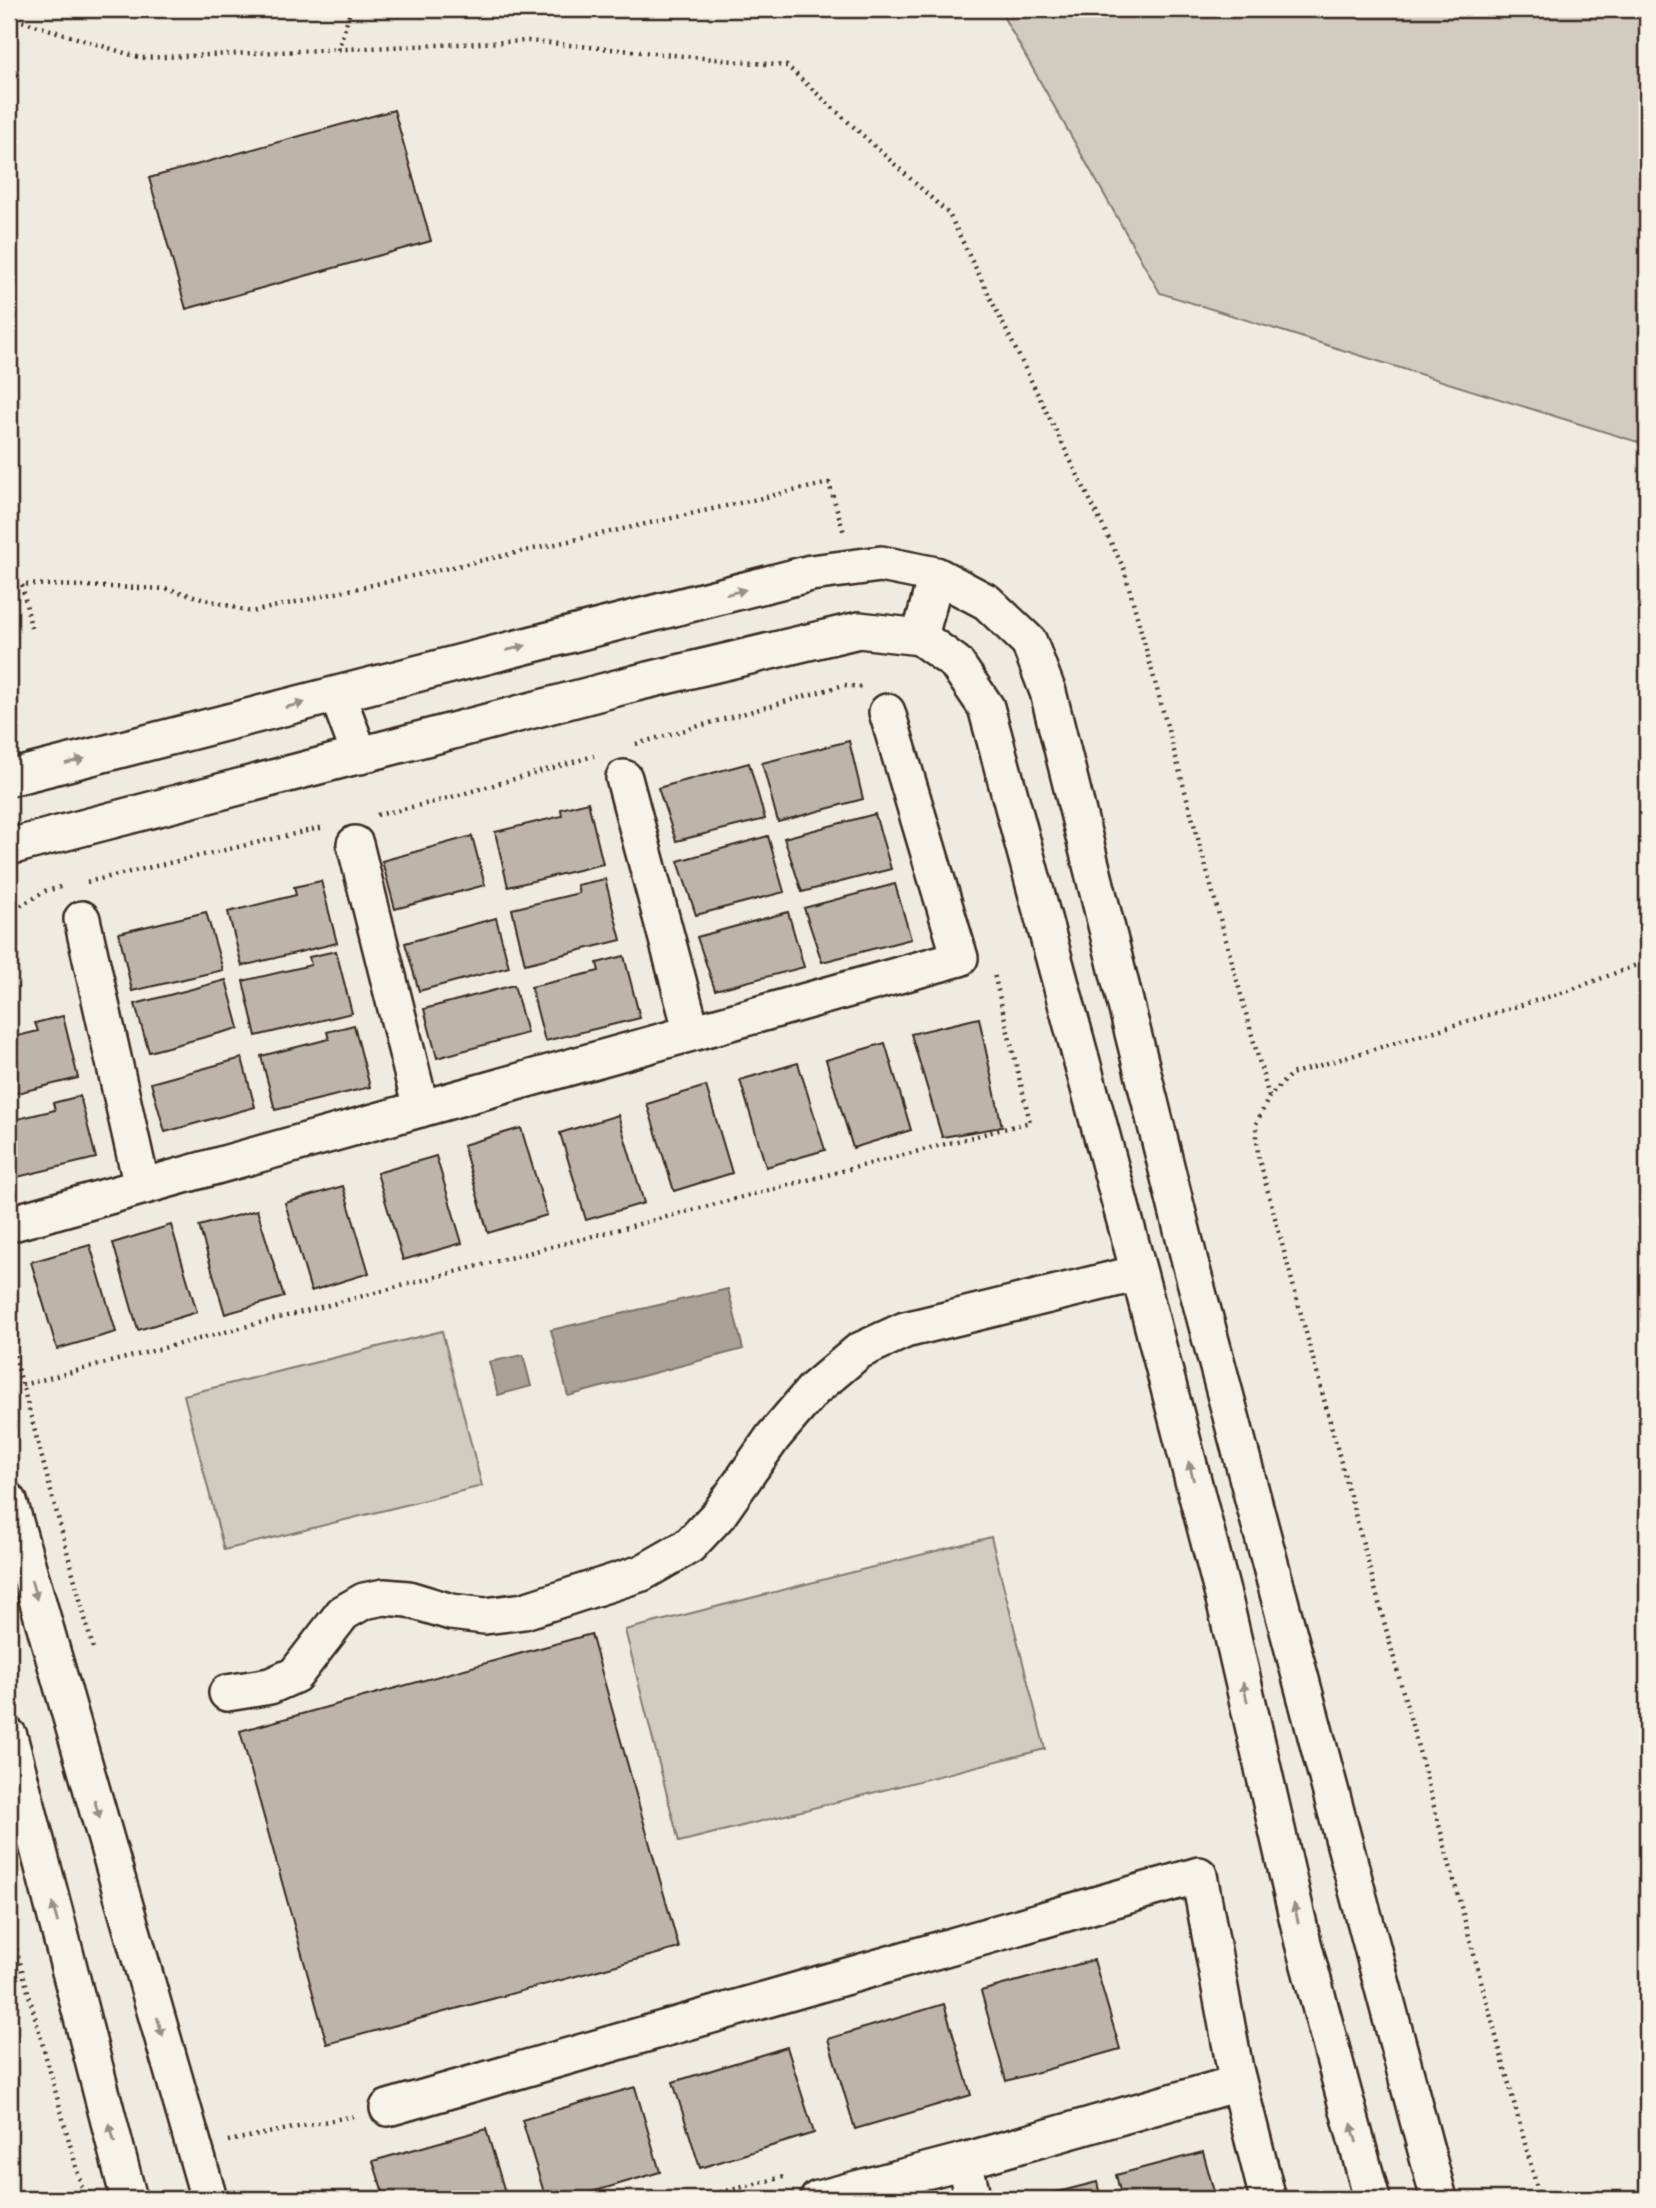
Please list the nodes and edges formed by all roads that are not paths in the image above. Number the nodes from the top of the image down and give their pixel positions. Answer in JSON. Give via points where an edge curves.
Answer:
{"nodes":[{"id":1,"x":936,"y":575,"type":"junction"},
{"id":2,"x":920,"y":637,"type":"junction"},
{"id":3,"x":337,"y":694,"type":"junction"},
{"id":4,"x":879,"y":700,"type":"road end"},
{"id":5,"x":360,"y":756,"type":"junction"},
{"id":6,"x":616,"y":760,"type":"road end"},
{"id":7,"x":9,"y":778,"type":"edge"},
{"id":8,"x":353,"y":829,"type":"road end"},
{"id":9,"x":9,"y":847,"type":"edge"},
{"id":10,"x":82,"y":919,"type":"dead end"},
{"id":11,"x":1105,"y":921,"type":"junction"},
{"id":12,"x":1048,"y":935,"type":"junction"},
{"id":13,"x":692,"y":1032,"type":"junction"},
{"id":14,"x":421,"y":1109,"type":"junction"},
{"id":15,"x":142,"y":1186,"type":"junction"},
{"id":16,"x":9,"y":1224,"type":"edge"},
{"id":17,"x":1139,"y":1273,"type":"junction"},
{"id":18,"x":9,"y":1501,"type":"edge"},
{"id":19,"x":228,"y":1693,"type":"dead end"},
{"id":20,"x":9,"y":1736,"type":"edge"},
{"id":21,"x":1238,"y":2083,"type":"junction"},
{"id":22,"x":388,"y":2109,"type":"road end"},
{"id":23,"x":964,"y":2161,"type":"junction"},
{"id":24,"x":129,"y":2199,"type":"edge"},
{"id":25,"x":209,"y":2199,"type":"edge"},
{"id":26,"x":818,"y":2199,"type":"edge"},
{"id":27,"x":973,"y":2199,"type":"edge"},
{"id":28,"x":1268,"y":2199,"type":"edge"},
{"id":29,"x":1372,"y":2199,"type":"edge"},
{"id":30,"x":1439,"y":2199,"type":"edge"}],
"edges":[{"from":1,"to":2,"type":"street"},
{"from":3,"to":1,"type":"street","one_way":true,"via":[[811,573],[881,564]]},
{"from":1,"to":11,"type":"street","via":[[987,602],[1029,642],[1048,692]]},
{"from":2,"to":5,"type":"street","via":[[859,630]]},
{"from":2,"to":12,"type":"street","via":[[956,663],[986,707]]},
{"from":3,"to":5,"type":"street"},
{"from":7,"to":3,"type":"street","one_way":true},
{"from":4,"to":13,"type":"street","via":[[960,958]]},
{"from":5,"to":9,"type":"street"},
{"from":6,"to":13,"type":"street"},
{"from":8,"to":14,"type":"street"},
{"from":10,"to":15,"type":"street"},
{"from":11,"to":12,"type":"street"},
{"from":11,"to":30,"type":"street"},
{"from":12,"to":17,"type":"street"},
{"from":13,"to":14,"type":"street"},
{"from":14,"to":15,"type":"street"},
{"from":15,"to":16,"type":"street"},
{"from":17,"to":19,"type":"street","via":[[905,1330],[859,1351],[813,1390],[719,1514],[689,1546],[642,1573],[524,1611],[485,1616],[408,1599],[364,1601],[343,1613],[295,1675],[270,1686]]},
{"from":29,"to":17,"type":"street","one_way":true,"via":[[1303,1943],[1226,1607]]},
{"from":18,"to":25,"type":"street","one_way":true},
{"from":24,"to":20,"type":"street","one_way":true},
{"from":21,"to":22,"type":"street","via":[[1199,1875]]},
{"from":21,"to":23,"type":"street"},
{"from":21,"to":28,"type":"street"},
{"from":23,"to":26,"type":"street"},
{"from":23,"to":27,"type":"street"}]}
